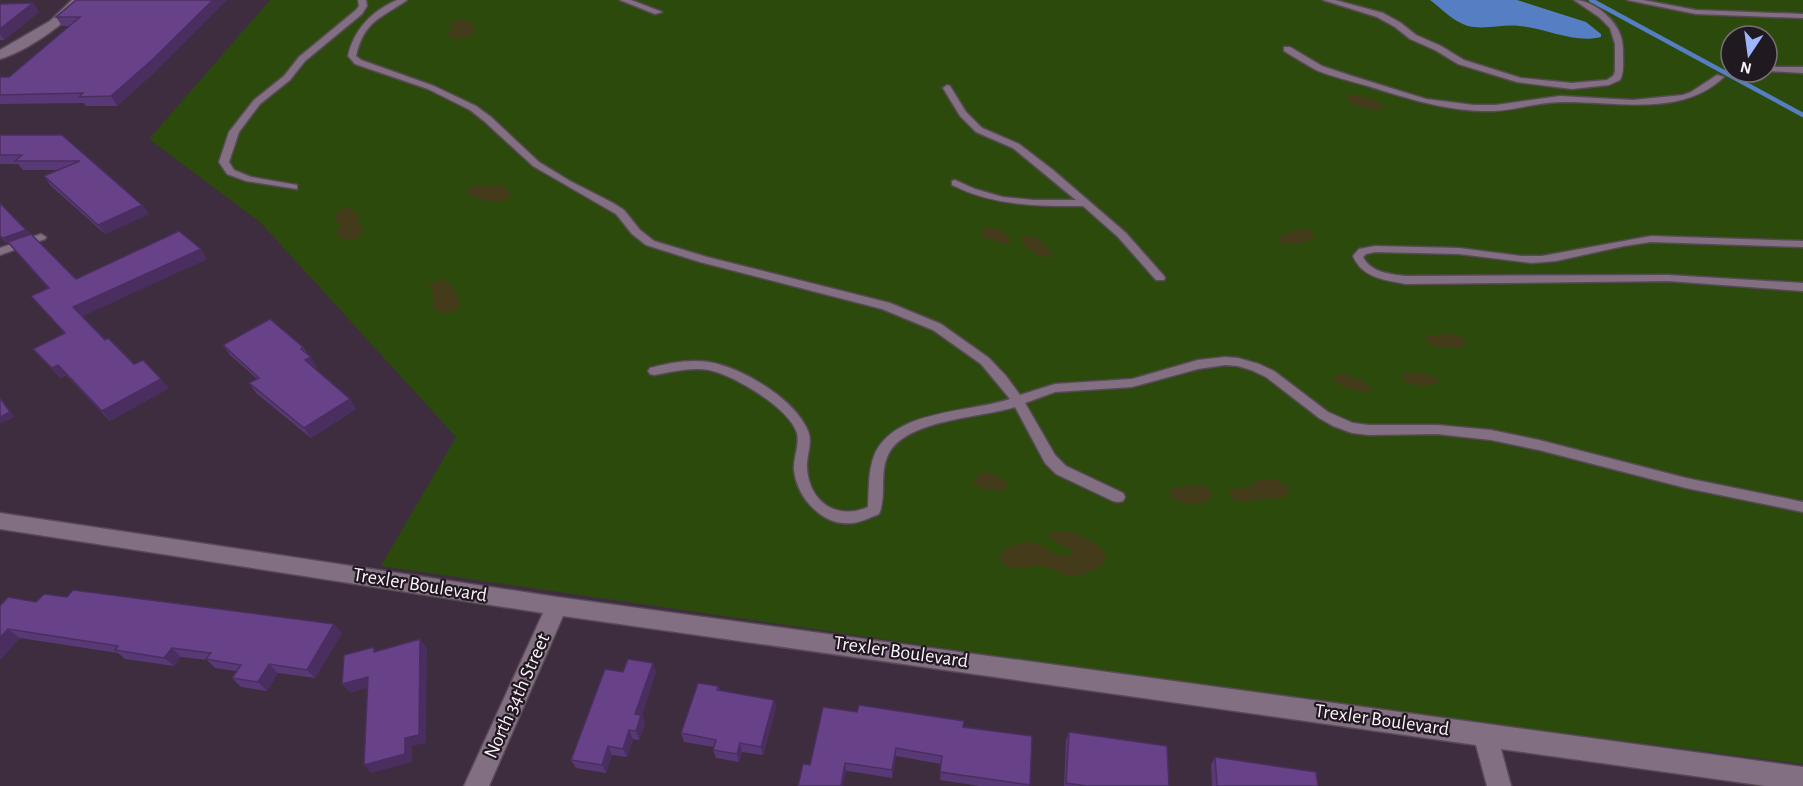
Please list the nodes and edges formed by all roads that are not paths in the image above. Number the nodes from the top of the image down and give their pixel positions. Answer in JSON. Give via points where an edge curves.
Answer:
{"nodes":[{"id":1,"x":78,"y":0,"type":"edge"},
{"id":2,"x":362,"y":0,"type":"edge"},
{"id":3,"x":403,"y":0,"type":"edge"},
{"id":4,"x":624,"y":0,"type":"edge"},
{"id":5,"x":1327,"y":0,"type":"edge"},
{"id":6,"x":1578,"y":0,"type":"edge"},
{"id":7,"x":1631,"y":0,"type":"edge"},
{"id":8,"x":658,"y":12,"type":"dead end"},
{"id":9,"x":1803,"y":16,"type":"edge"},
{"id":10,"x":1287,"y":49,"type":"dead end"},
{"id":11,"x":0,"y":55,"type":"edge"},
{"id":12,"x":1779,"y":69,"type":"edge"},
{"id":13,"x":1803,"y":70,"type":"edge"},
{"id":14,"x":1719,"y":78,"type":"edge"},
{"id":15,"x":947,"y":88,"type":"dead end"},
{"id":16,"x":955,"y":183,"type":"dead end"},
{"id":17,"x":294,"y":187,"type":"dead end"},
{"id":18,"x":1085,"y":203,"type":"junction"},
{"id":19,"x":41,"y":237,"type":"dead end"},
{"id":20,"x":1803,"y":244,"type":"edge"},
{"id":21,"x":0,"y":252,"type":"edge"},
{"id":22,"x":1160,"y":278,"type":"dead end"},
{"id":23,"x":1803,"y":288,"type":"edge"},
{"id":24,"x":654,"y":371,"type":"dead end"},
{"id":25,"x":1018,"y":401,"type":"junction"},
{"id":26,"x":1118,"y":498,"type":"dead end"},
{"id":27,"x":1803,"y":507,"type":"edge"},
{"id":28,"x":0,"y":521,"type":"edge"},
{"id":29,"x":557,"y":606,"type":"junction"},
{"id":30,"x":1485,"y":734,"type":"junction"},
{"id":31,"x":1803,"y":779,"type":"edge"},
{"id":32,"x":476,"y":786,"type":"edge"},
{"id":33,"x":1499,"y":786,"type":"edge"}],
"edges":[{"from":1,"to":11,"type":"street","via":[[53,24]]},
{"from":2,"to":17,"type":"lane","via":[[359,12],[257,102],[243,118],[229,145],[224,162],[230,172]]},
{"from":3,"to":25,"type":"lane","via":[[377,15],[361,31],[352,56],[358,62],[470,106],[494,123],[528,158],[620,212],[650,243],[866,300],[937,327],[985,361]]},
{"from":4,"to":8,"type":"lane"},
{"from":5,"to":6,"type":"lane","via":[[1380,15],[1461,62],[1520,80],[1554,86],[1609,82],[1620,72],[1617,32]]},
{"from":7,"to":9,"type":"lane","via":[[1696,12]]},
{"from":10,"to":14,"type":"lane","via":[[1340,75],[1425,101],[1474,108],[1560,99],[1633,103],[1684,97]]},
{"from":12,"to":13,"type":"lane"},
{"from":15,"to":18,"type":"lane","via":[[963,114],[980,130],[1016,146]]},
{"from":16,"to":18,"type":"lane","via":[[976,195],[1001,201]]},
{"from":18,"to":22,"type":"lane","via":[[1122,235]]},
{"from":19,"to":21,"type":"lane"},
{"from":20,"to":23,"type":"lane","via":[[1651,239],[1540,259],[1460,251],[1375,249],[1358,256],[1367,269],[1406,280],[1668,278]]},
{"from":24,"to":25,"type":"lane","via":[[693,364],[711,366],[766,394],[795,420],[804,446],[802,480],[818,506],[836,517],[852,518],[874,510],[879,457],[900,432]]},
{"from":25,"to":26,"type":"lane","via":[[1043,447],[1061,470]]},
{"from":25,"to":27,"type":"lane","via":[[1054,388],[1132,383],[1213,362],[1237,362],[1277,378],[1324,416],[1354,429],[1418,428],[1491,435],[1713,490]]},
{"from":28,"to":29,"type":"street","name":"Trexler Boulevard"},
{"from":29,"to":30,"type":"street","name":"Trexler Boulevard"},
{"from":29,"to":32,"type":"street","name":"North 34th Street"},
{"from":30,"to":31,"type":"street","name":"Trexler Boulevard"},
{"from":30,"to":33,"type":"street"}]}
